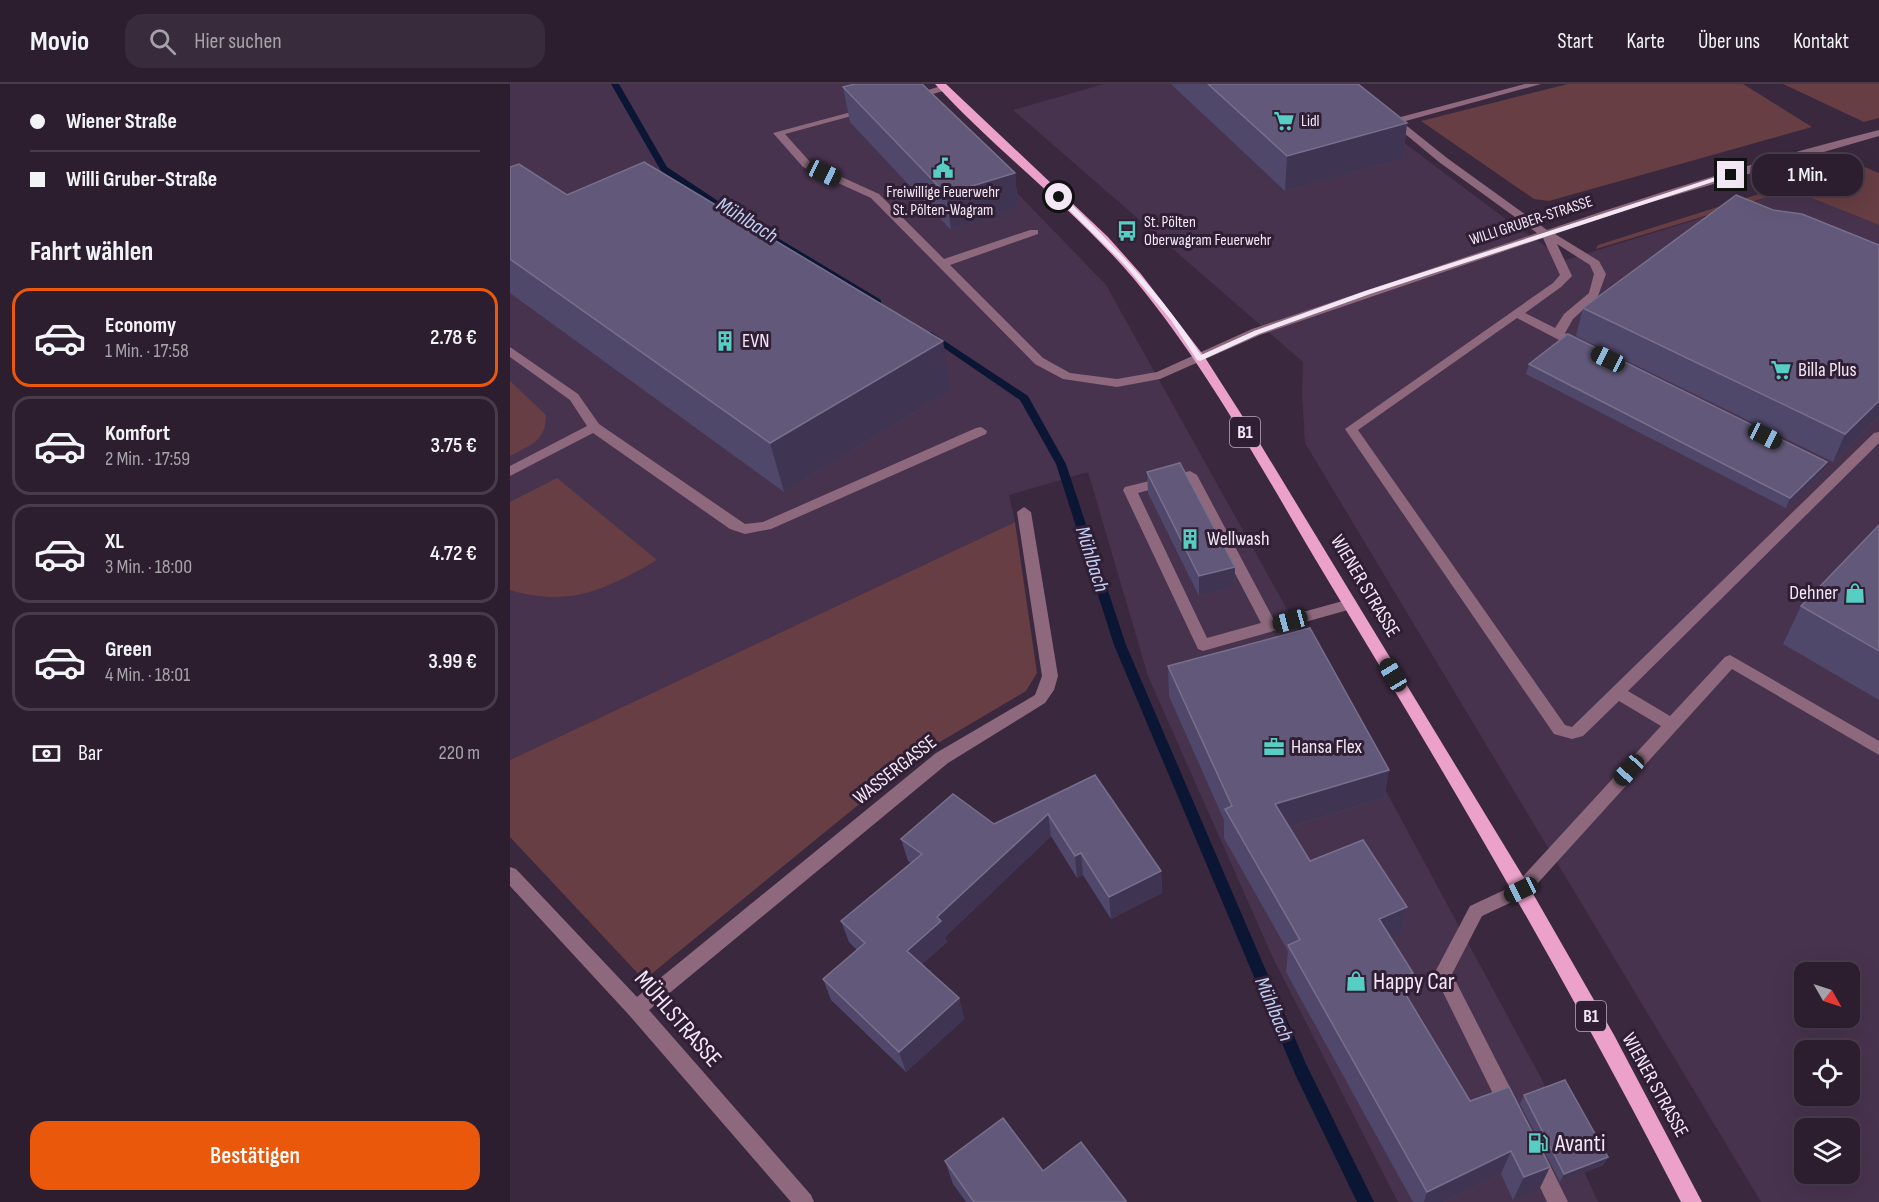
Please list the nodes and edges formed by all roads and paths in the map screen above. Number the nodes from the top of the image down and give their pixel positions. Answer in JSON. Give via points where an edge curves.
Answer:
{"nodes":[{"id":1,"x":1536,"y":84,"type":"edge"},
{"id":2,"x":942,"y":86,"type":"edge"},
{"id":3,"x":869,"y":99,"type":"edge"},
{"id":4,"x":897,"y":101,"type":"edge"},
{"id":5,"x":1378,"y":108,"type":"edge"},
{"id":6,"x":1395,"y":121,"type":"junction"},
{"id":7,"x":1873,"y":135,"type":"edge"},
{"id":8,"x":1034,"y":232,"type":"dead end"},
{"id":9,"x":1546,"y":234,"type":"junction"},
{"id":10,"x":942,"y":264,"type":"junction"},
{"id":11,"x":1516,"y":313,"type":"junction"},
{"id":12,"x":1558,"y":334,"type":"junction"},
{"id":13,"x":1577,"y":344,"type":"edge"},
{"id":14,"x":510,"y":351,"type":"edge"},
{"id":15,"x":1200,"y":359,"type":"junction"},
{"id":16,"x":594,"y":427,"type":"junction"},
{"id":17,"x":981,"y":431,"type":"dead end"},
{"id":18,"x":1879,"y":436,"type":"edge"},
{"id":19,"x":510,"y":472,"type":"edge"},
{"id":20,"x":1024,"y":512,"type":"dead end"},
{"id":21,"x":1350,"y":604,"type":"junction"},
{"id":22,"x":1270,"y":627,"type":"junction"},
{"id":23,"x":1617,"y":692,"type":"junction"},
{"id":24,"x":1671,"y":724,"type":"junction"},
{"id":25,"x":1879,"y":749,"type":"edge"},
{"id":26,"x":510,"y":874,"type":"edge"},
{"id":27,"x":1521,"y":890,"type":"junction"},
{"id":28,"x":636,"y":1009,"type":"junction"},
{"id":29,"x":1516,"y":1119,"type":"edge"},
{"id":30,"x":1527,"y":1140,"type":"edge"},
{"id":31,"x":804,"y":1202,"type":"edge"},
{"id":32,"x":1558,"y":1202,"type":"edge"},
{"id":33,"x":1692,"y":1202,"type":"edge"}],
"edges":[{"from":1,"to":6,"type":"street"},
{"from":2,"to":4,"type":"street"},
{"from":2,"to":15,"type":"main road","name":"WIENER STRASSE","number":"B1","via":[[1127,262],[1174,319]]},
{"from":3,"to":10,"type":"street","name":"WILLI GRUBER-STRASSE","via":[[876,106],[778,132],[807,165],[875,196]]},
{"from":5,"to":6,"type":"street"},
{"from":6,"to":9,"type":"street"},
{"from":7,"to":9,"type":"street","name":"WILLI GRUBER-STRASSE","via":[[1747,170]]},
{"from":8,"to":10,"type":"street"},
{"from":9,"to":11,"type":"street","via":[[1566,276]]},
{"from":9,"to":12,"type":"street","via":[[1595,263],[1600,274],[1594,294],[1568,317]]},
{"from":9,"to":15,"type":"street","name":"WILLI GRUBER-STRASSE","via":[[1256,332]]},
{"from":10,"to":15,"type":"street","name":"WILLI GRUBER-STRASSE","via":[[1038,361],[1067,376],[1117,383],[1160,375]]},
{"from":11,"to":12,"type":"street"},
{"from":11,"to":23,"type":"street","via":[[1351,429],[1556,727],[1565,733],[1577,732]]},
{"from":12,"to":13,"type":"street"},
{"from":14,"to":16,"type":"street","via":[[574,397]]},
{"from":15,"to":21,"type":"main road","name":"WIENER STRASSE","number":"B1"},
{"from":16,"to":17,"type":"street","via":[[745,530],[766,526]]},
{"from":16,"to":19,"type":"street"},
{"from":18,"to":23,"type":"street","via":[[1836,472]]},
{"from":20,"to":28,"type":"street","name":"WASSERGASSE","via":[[1050,676],[1040,699],[942,758]]},
{"from":21,"to":22,"type":"street"},
{"from":21,"to":27,"type":"main road","name":"WIENER STRASSE","number":"B1"},
{"from":22,"to":22,"type":"street","via":[[1190,475],[1130,490],[1203,645]]},
{"from":23,"to":24,"type":"street"},
{"from":24,"to":25,"type":"street","via":[[1730,661]]},
{"from":24,"to":27,"type":"street"},
{"from":26,"to":28,"type":"street","name":"MÜHLSTRASSE"},
{"from":27,"to":29,"type":"street","via":[[1476,911],[1443,974]]},
{"from":27,"to":33,"type":"main road","name":"WIENER STRASSE","number":"B1"},
{"from":28,"to":31,"type":"street","name":"MÜHLSTRASSE"},
{"from":30,"to":32,"type":"street"}]}
